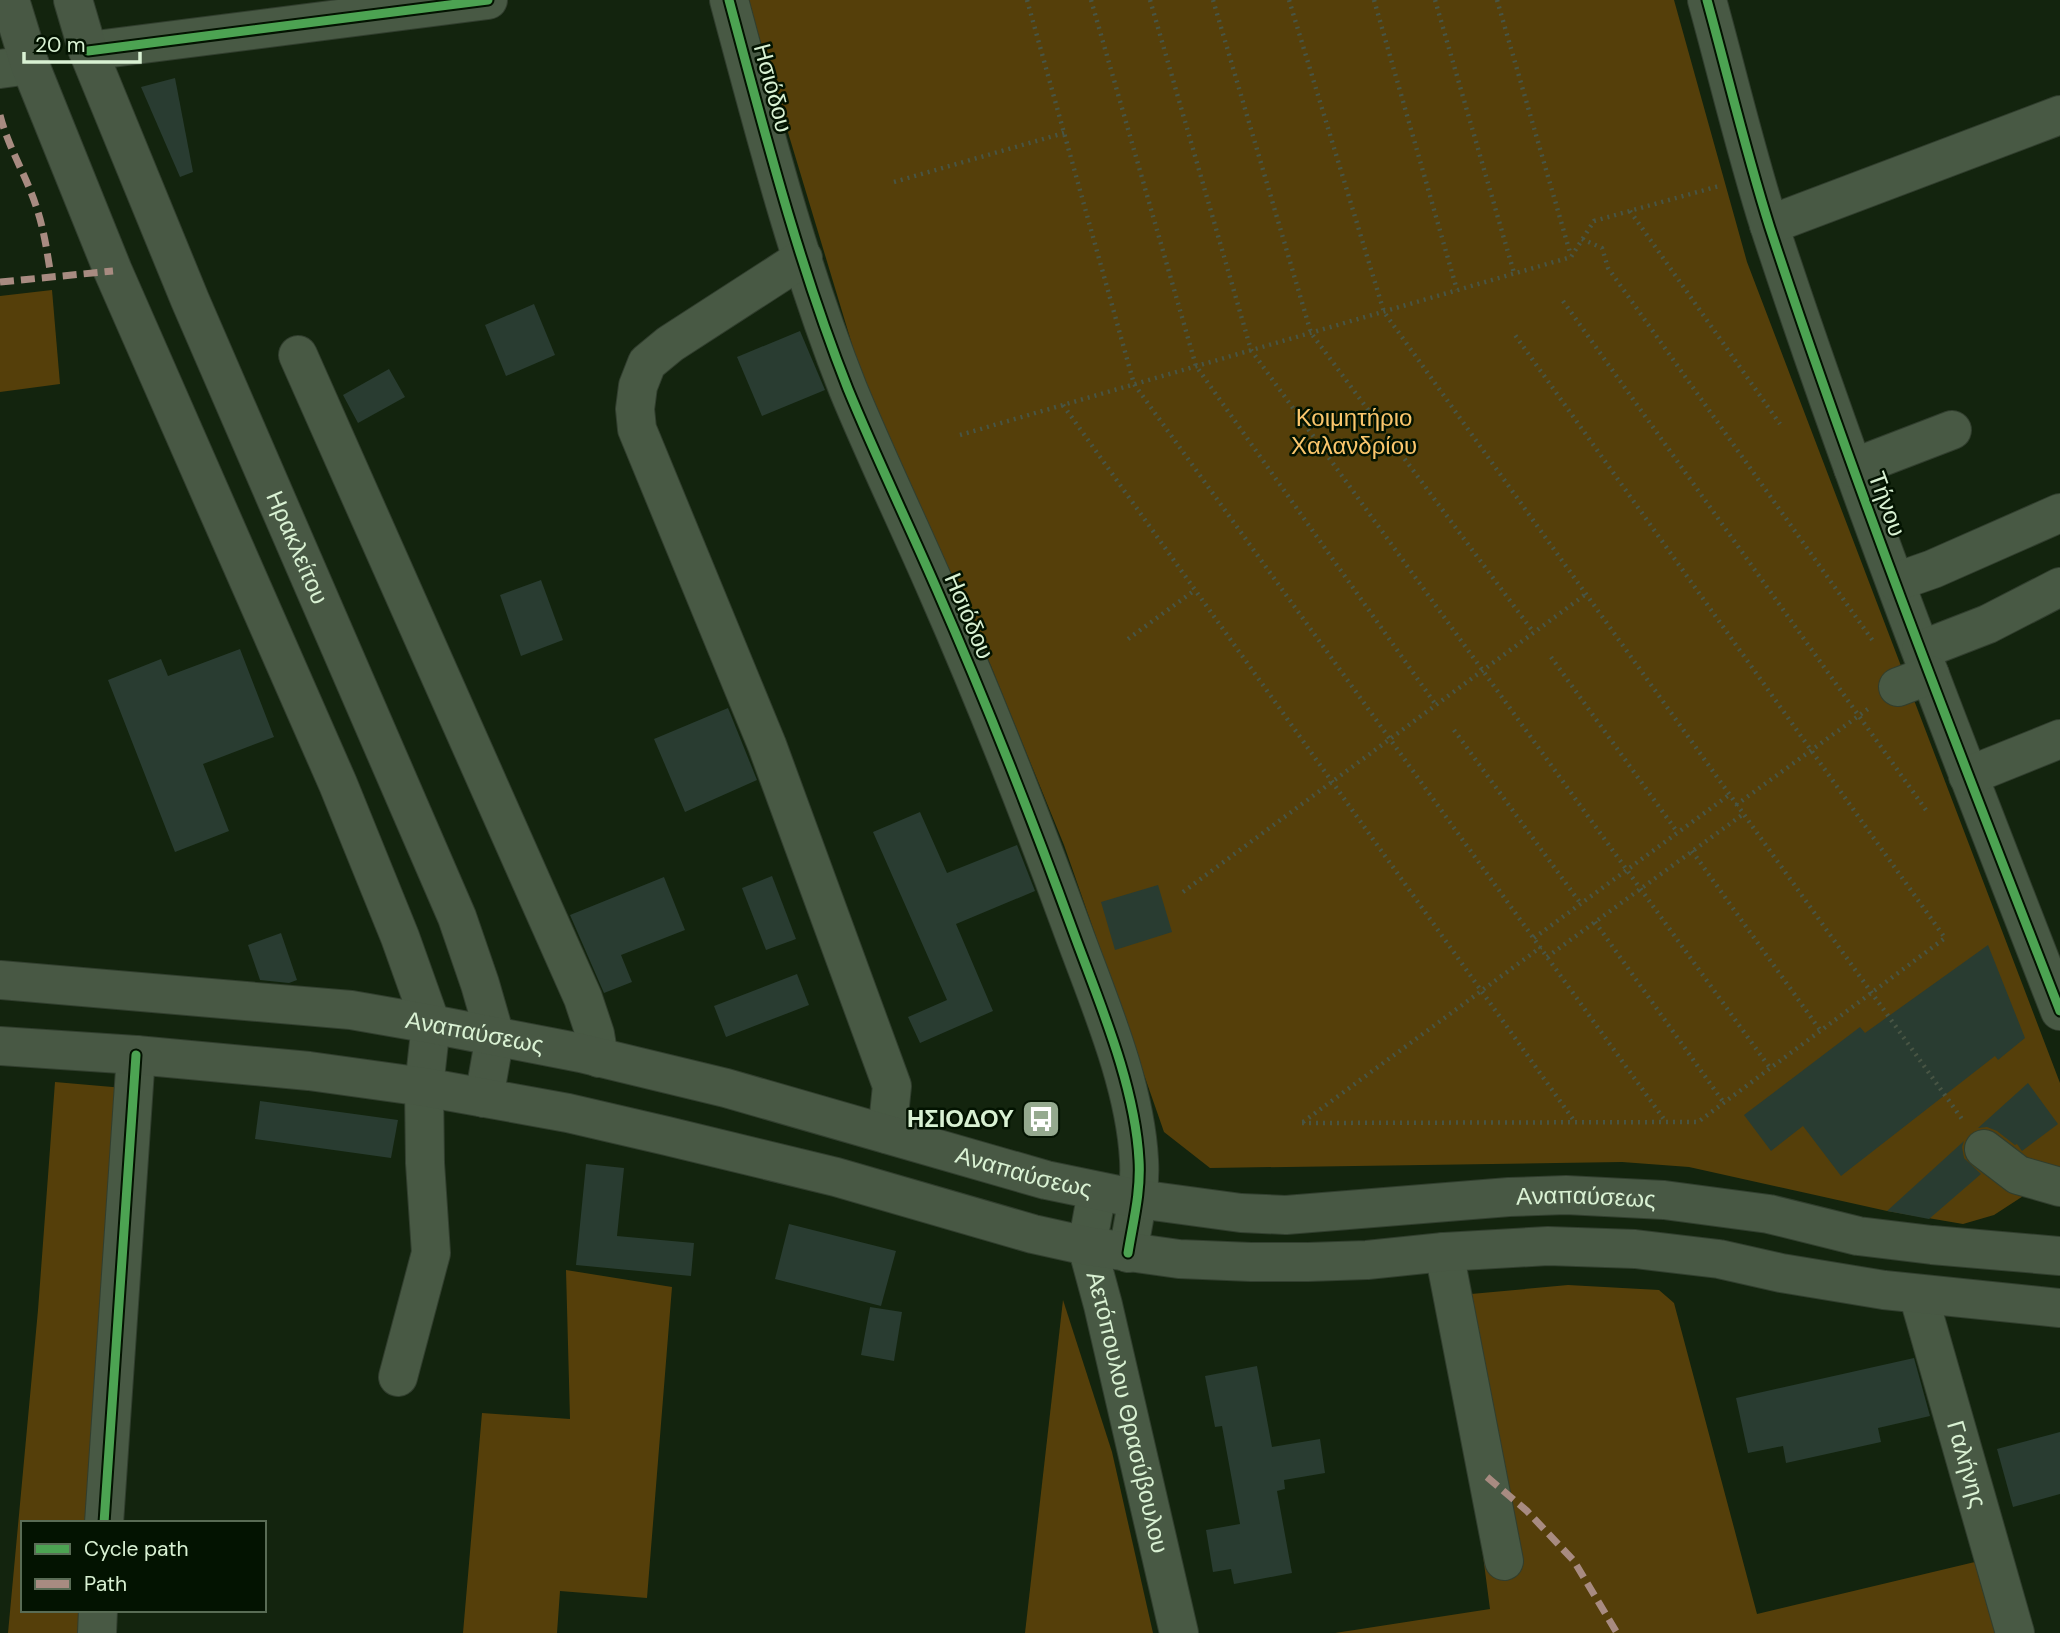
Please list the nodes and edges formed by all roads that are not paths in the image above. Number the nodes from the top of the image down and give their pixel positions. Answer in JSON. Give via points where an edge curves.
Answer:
{"nodes":[{"id":1,"x":10,"y":0,"type":"edge"},
{"id":2,"x":73,"y":0,"type":"edge"},
{"id":3,"x":488,"y":0,"type":"edge"},
{"id":4,"x":729,"y":0,"type":"edge"},
{"id":5,"x":1707,"y":0,"type":"edge"},
{"id":6,"x":88,"y":51,"type":"junction"},
{"id":7,"x":15,"y":67,"type":"edge"},
{"id":8,"x":2060,"y":115,"type":"edge"},
{"id":9,"x":1769,"y":226,"type":"junction"},
{"id":10,"x":803,"y":258,"type":"junction"},
{"id":11,"x":298,"y":355,"type":"dead end"},
{"id":12,"x":1952,"y":430,"type":"dead end"},
{"id":13,"x":1853,"y":468,"type":"junction"},
{"id":14,"x":2060,"y":513,"type":"edge"},
{"id":15,"x":1896,"y":582,"type":"junction"},
{"id":16,"x":2060,"y":587,"type":"edge"},
{"id":17,"x":1916,"y":671,"type":"junction"},
{"id":18,"x":2060,"y":739,"type":"edge"},
{"id":19,"x":1968,"y":776,"type":"junction"},
{"id":20,"x":2048,"y":946,"type":"edge"},
{"id":21,"x":0,"y":980,"type":"edge"},
{"id":22,"x":2060,"y":1011,"type":"edge"},
{"id":23,"x":431,"y":1024,"type":"junction"},
{"id":24,"x":495,"y":1036,"type":"junction"},
{"id":25,"x":0,"y":1046,"type":"edge"},
{"id":26,"x":136,"y":1055,"type":"junction"},
{"id":27,"x":599,"y":1058,"type":"junction"},
{"id":28,"x":424,"y":1087,"type":"junction"},
{"id":29,"x":484,"y":1098,"type":"junction"},
{"id":30,"x":887,"y":1134,"type":"junction"},
{"id":31,"x":1984,"y":1149,"type":"road end"},
{"id":32,"x":2060,"y":1187,"type":"edge"},
{"id":33,"x":1097,"y":1192,"type":"junction"},
{"id":34,"x":1138,"y":1199,"type":"junction"},
{"id":35,"x":1087,"y":1246,"type":"junction"},
{"id":36,"x":1128,"y":1252,"type":"junction"},
{"id":37,"x":1444,"y":1252,"type":"junction"},
{"id":38,"x":2060,"y":1256,"type":"edge"},
{"id":39,"x":1918,"y":1294,"type":"junction"},
{"id":40,"x":2060,"y":1308,"type":"edge"},
{"id":41,"x":398,"y":1377,"type":"dead end"},
{"id":42,"x":104,"y":1521,"type":"edge"},
{"id":43,"x":1504,"y":1561,"type":"dead end"},
{"id":44,"x":99,"y":1612,"type":"edge"},
{"id":45,"x":97,"y":1633,"type":"edge"},
{"id":46,"x":1179,"y":1633,"type":"edge"},
{"id":47,"x":2015,"y":1633,"type":"edge"}],
"edges":[{"from":1,"to":7,"type":"main road"},
{"from":2,"to":6,"type":"main road","name":"Ηρακλείτου"},
{"from":3,"to":6,"type":"street"},
{"from":4,"to":10,"type":"street","name":"Ησιόδου"},
{"from":5,"to":9,"type":"street","name":"Τήνου"},
{"from":6,"to":24,"type":"main road","name":"Ηρακλείτου","via":[[195,313],[457,916]]},
{"from":7,"to":23,"type":"main road","via":[[113,271],[338,785]]},
{"from":8,"to":9,"type":"street"},
{"from":9,"to":13,"type":"street","name":"Τήνου"},
{"from":10,"to":30,"type":"street","via":[[647,363],[638,386],[636,419],[762,734],[892,1086]]},
{"from":10,"to":34,"type":"street","name":"Ησιόδου","via":[[847,386],[1005,752],[1098,999],[1130,1098],[1139,1160]]},
{"from":11,"to":27,"type":"street","via":[[583,998]]},
{"from":12,"to":13,"type":"street"},
{"from":13,"to":15,"type":"street","name":"Τήνου"},
{"from":14,"to":15,"type":"street"},
{"from":15,"to":17,"type":"street","name":"Τήνου"},
{"from":16,"to":17,"type":"street","via":[[1988,624]]},
{"from":17,"to":19,"type":"street","name":"Τήνου"},
{"from":18,"to":19,"type":"street"},
{"from":19,"to":20,"type":"street","name":"Τήνου"},
{"from":20,"to":22,"type":"street","name":"Τήνου"},
{"from":21,"to":23,"type":"main road","name":"Αναπαύσεως","via":[[351,1010]]},
{"from":23,"to":24,"type":"main road","name":"Αναπαύσεως"},
{"from":23,"to":28,"type":"main road"},
{"from":24,"to":27,"type":"main road","name":"Αναπαύσεως"},
{"from":24,"to":29,"type":"main road","name":"Ηρακλείτου"},
{"from":25,"to":26,"type":"main road","name":"Αναπαύσεως"},
{"from":26,"to":28,"type":"main road","name":"Αναπαύσεως"},
{"from":26,"to":42,"type":"street"},
{"from":27,"to":30,"type":"main road","name":"Αναπαύσεως"},
{"from":28,"to":29,"type":"main road","name":"Αναπαύσεως"},
{"from":28,"to":41,"type":"street","via":[[431,1253]]},
{"from":29,"to":35,"type":"main road","name":"Αναπαύσεως","via":[[581,1116],[836,1177]]},
{"from":30,"to":33,"type":"main road","name":"Αναπαύσεως"},
{"from":31,"to":32,"type":"street","via":[[2018,1175]]},
{"from":33,"to":34,"type":"main road","name":"Αναπαύσεως"},
{"from":33,"to":35,"type":"street","name":"Αετόπουλου Θρασύβουλου"},
{"from":34,"to":36,"type":"street","name":"Ησιόδου"},
{"from":34,"to":38,"type":"main road","name":"Αναπαύσεως","via":[[1286,1215],[1509,1197],[1664,1200],[1769,1214],[1858,1236]]},
{"from":35,"to":36,"type":"main road","name":"Αναπαύσεως"},
{"from":35,"to":46,"type":"street","name":"Αετόπουλου Θρασύβουλου"},
{"from":36,"to":37,"type":"main road","name":"Αναπαύσεως","via":[[1262,1262],[1367,1260]]},
{"from":37,"to":39,"type":"main road","name":"Αναπαύσεως","via":[[1548,1246],[1647,1250]]},
{"from":37,"to":43,"type":"street"},
{"from":39,"to":40,"type":"main road","name":"Αναπαύσεως"},
{"from":39,"to":47,"type":"street","name":"Γαλήνης"},
{"from":44,"to":45,"type":"street"}]}
